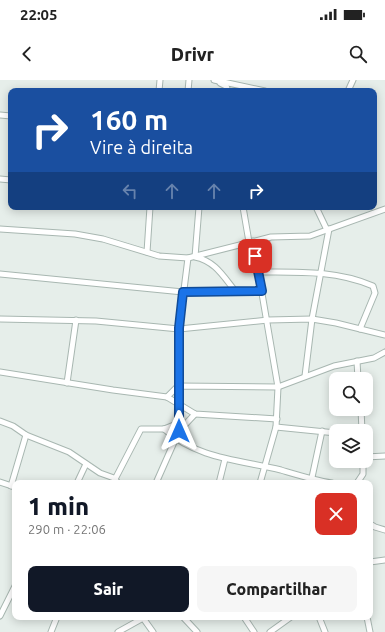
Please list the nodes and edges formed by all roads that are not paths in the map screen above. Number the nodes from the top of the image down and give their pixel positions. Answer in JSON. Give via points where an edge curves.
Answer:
{"nodes":[{"id":1,"x":215,"y":80,"type":"edge"},
{"id":2,"x":227,"y":88,"type":"edge"},
{"id":3,"x":251,"y":88,"type":"edge"},
{"id":4,"x":385,"y":209,"type":"edge"},
{"id":5,"x":150,"y":210,"type":"edge"},
{"id":6,"x":199,"y":210,"type":"edge"},
{"id":7,"x":244,"y":210,"type":"edge"},
{"id":8,"x":318,"y":210,"type":"edge"},
{"id":9,"x":0,"y":229,"type":"edge"},
{"id":10,"x":328,"y":229,"type":"junction"},
{"id":11,"x":251,"y":242,"type":"junction"},
{"id":12,"x":147,"y":252,"type":"junction"},
{"id":13,"x":195,"y":257,"type":"junction"},
{"id":14,"x":188,"y":258,"type":"junction"},
{"id":15,"x":257,"y":272,"type":"junction"},
{"id":16,"x":322,"y":273,"type":"junction"},
{"id":17,"x":0,"y":274,"type":"edge"},
{"id":18,"x":262,"y":291,"type":"junction"},
{"id":19,"x":183,"y":292,"type":"junction"},
{"id":20,"x":236,"y":292,"type":"junction"},
{"id":21,"x":0,"y":318,"type":"edge"},
{"id":22,"x":312,"y":319,"type":"junction"},
{"id":23,"x":76,"y":320,"type":"junction"},
{"id":24,"x":268,"y":320,"type":"junction"},
{"id":25,"x":179,"y":328,"type":"junction"},
{"id":26,"x":360,"y":329,"type":"junction"},
{"id":27,"x":385,"y":335,"type":"edge"},
{"id":28,"x":385,"y":352,"type":"edge"},
{"id":29,"x":357,"y":361,"type":"junction"},
{"id":30,"x":0,"y":372,"type":"edge"},
{"id":31,"x":358,"y":372,"type":"edge"},
{"id":32,"x":305,"y":376,"type":"junction"},
{"id":33,"x":67,"y":383,"type":"junction"},
{"id":34,"x":178,"y":386,"type":"junction"},
{"id":35,"x":278,"y":387,"type":"junction"},
{"id":36,"x":168,"y":397,"type":"junction"},
{"id":37,"x":179,"y":405,"type":"junction"},
{"id":38,"x":194,"y":414,"type":"junction"},
{"id":39,"x":277,"y":419,"type":"junction"},
{"id":40,"x":0,"y":421,"type":"edge"},
{"id":41,"x":179,"y":423,"type":"junction"},
{"id":42,"x":276,"y":427,"type":"junction"},
{"id":43,"x":164,"y":429,"type":"junction"},
{"id":44,"x":179,"y":431,"type":"junction"},
{"id":45,"x":322,"y":431,"type":"junction"},
{"id":46,"x":329,"y":432,"type":"edge"},
{"id":47,"x":26,"y":435,"type":"junction"},
{"id":48,"x":176,"y":440,"type":"junction"},
{"id":49,"x":385,"y":456,"type":"edge"},
{"id":50,"x":373,"y":457,"type":"edge"},
{"id":51,"x":225,"y":459,"type":"junction"},
{"id":52,"x":86,"y":464,"type":"junction"},
{"id":53,"x":264,"y":467,"type":"junction"},
{"id":54,"x":363,"y":468,"type":"edge"},
{"id":55,"x":15,"y":480,"type":"edge"},
{"id":56,"x":78,"y":480,"type":"edge"},
{"id":57,"x":114,"y":480,"type":"edge"},
{"id":58,"x":157,"y":480,"type":"edge"},
{"id":59,"x":219,"y":480,"type":"edge"},
{"id":60,"x":261,"y":480,"type":"edge"},
{"id":61,"x":308,"y":480,"type":"edge"},
{"id":62,"x":311,"y":480,"type":"edge"},
{"id":63,"x":359,"y":480,"type":"edge"},
{"id":64,"x":0,"y":482,"type":"edge"},
{"id":65,"x":12,"y":486,"type":"edge"},
{"id":66,"x":373,"y":526,"type":"edge"},
{"id":67,"x":385,"y":530,"type":"edge"},
{"id":68,"x":385,"y":560,"type":"edge"},
{"id":69,"x":373,"y":562,"type":"edge"},
{"id":70,"x":12,"y":592,"type":"edge"},
{"id":71,"x":0,"y":615,"type":"edge"},
{"id":72,"x":57,"y":620,"type":"edge"},
{"id":73,"x":140,"y":620,"type":"edge"},
{"id":74,"x":145,"y":620,"type":"edge"},
{"id":75,"x":185,"y":620,"type":"edge"},
{"id":76,"x":246,"y":620,"type":"edge"},
{"id":77,"x":287,"y":620,"type":"edge"},
{"id":78,"x":320,"y":620,"type":"edge"},
{"id":79,"x":368,"y":620,"type":"edge"},
{"id":80,"x":51,"y":632,"type":"edge"},
{"id":81,"x":118,"y":632,"type":"edge"},
{"id":82,"x":153,"y":632,"type":"edge"},
{"id":83,"x":197,"y":632,"type":"edge"},
{"id":84,"x":254,"y":632,"type":"edge"},
{"id":85,"x":271,"y":632,"type":"edge"},
{"id":86,"x":326,"y":632,"type":"edge"},
{"id":87,"x":370,"y":632,"type":"edge"}],
"edges":[{"from":1,"to":2,"type":"street"},
{"from":1,"to":3,"type":"street"},
{"from":4,"to":10,"type":"street"},
{"from":5,"to":12,"type":"street"},
{"from":6,"to":13,"type":"street"},
{"from":7,"to":11,"type":"street"},
{"from":8,"to":10,"type":"street"},
{"from":9,"to":12,"type":"street","via":[[75,234]]},
{"from":10,"to":11,"type":"street","via":[[310,236],[271,237]]},
{"from":10,"to":16,"type":"street"},
{"from":11,"to":13,"type":"street"},
{"from":11,"to":15,"type":"street"},
{"from":12,"to":14,"type":"street"},
{"from":13,"to":14,"type":"street"},
{"from":13,"to":20,"type":"street","via":[[212,263]]},
{"from":14,"to":19,"type":"street"},
{"from":15,"to":16,"type":"street"},
{"from":15,"to":18,"type":"street"},
{"from":16,"to":22,"type":"street"},
{"from":16,"to":26,"type":"street","via":[[344,276],[373,286],[375,293]]},
{"from":17,"to":19,"type":"street"},
{"from":18,"to":20,"type":"street"},
{"from":18,"to":24,"type":"street"},
{"from":19,"to":20,"type":"street"},
{"from":19,"to":25,"type":"street"},
{"from":21,"to":23,"type":"street"},
{"from":22,"to":24,"type":"street"},
{"from":22,"to":26,"type":"street"},
{"from":22,"to":32,"type":"street"},
{"from":23,"to":25,"type":"street"},
{"from":23,"to":33,"type":"street"},
{"from":24,"to":25,"type":"street"},
{"from":24,"to":35,"type":"street"},
{"from":25,"to":34,"type":"street"},
{"from":26,"to":27,"type":"street"},
{"from":28,"to":29,"type":"street","via":[[374,358]]},
{"from":29,"to":31,"type":"street"},
{"from":29,"to":32,"type":"street"},
{"from":30,"to":33,"type":"street"},
{"from":32,"to":35,"type":"street"},
{"from":33,"to":36,"type":"street"},
{"from":34,"to":35,"type":"street"},
{"from":34,"to":36,"type":"street"},
{"from":34,"to":37,"type":"street"},
{"from":35,"to":39,"type":"street"},
{"from":36,"to":37,"type":"street"},
{"from":37,"to":38,"type":"street"},
{"from":37,"to":41,"type":"street"},
{"from":38,"to":39,"type":"street"},
{"from":38,"to":44,"type":"street"},
{"from":39,"to":42,"type":"street"},
{"from":40,"to":47,"type":"street"},
{"from":41,"to":43,"type":"street"},
{"from":41,"to":44,"type":"street"},
{"from":42,"to":45,"type":"street"},
{"from":42,"to":53,"type":"street"},
{"from":43,"to":48,"type":"street"},
{"from":43,"to":57,"type":"street","via":[[141,429]]},
{"from":44,"to":48,"type":"street"},
{"from":45,"to":46,"type":"street"},
{"from":45,"to":62,"type":"street"},
{"from":47,"to":52,"type":"street","via":[[69,452]]},
{"from":47,"to":55,"type":"street"},
{"from":48,"to":51,"type":"street","via":[[205,454]]},
{"from":48,"to":58,"type":"street"},
{"from":49,"to":50,"type":"street"},
{"from":51,"to":53,"type":"street"},
{"from":51,"to":59,"type":"street"},
{"from":52,"to":56,"type":"street"},
{"from":52,"to":57,"type":"street"},
{"from":53,"to":60,"type":"street"},
{"from":53,"to":61,"type":"street"},
{"from":54,"to":63,"type":"street"},
{"from":64,"to":65,"type":"street"},
{"from":66,"to":67,"type":"street"},
{"from":68,"to":69,"type":"street"},
{"from":70,"to":71,"type":"street"},
{"from":72,"to":80,"type":"street"},
{"from":73,"to":81,"type":"street"},
{"from":74,"to":82,"type":"street"},
{"from":75,"to":83,"type":"street"},
{"from":76,"to":84,"type":"street"},
{"from":77,"to":85,"type":"street"},
{"from":78,"to":86,"type":"street"},
{"from":79,"to":87,"type":"street"}]}
